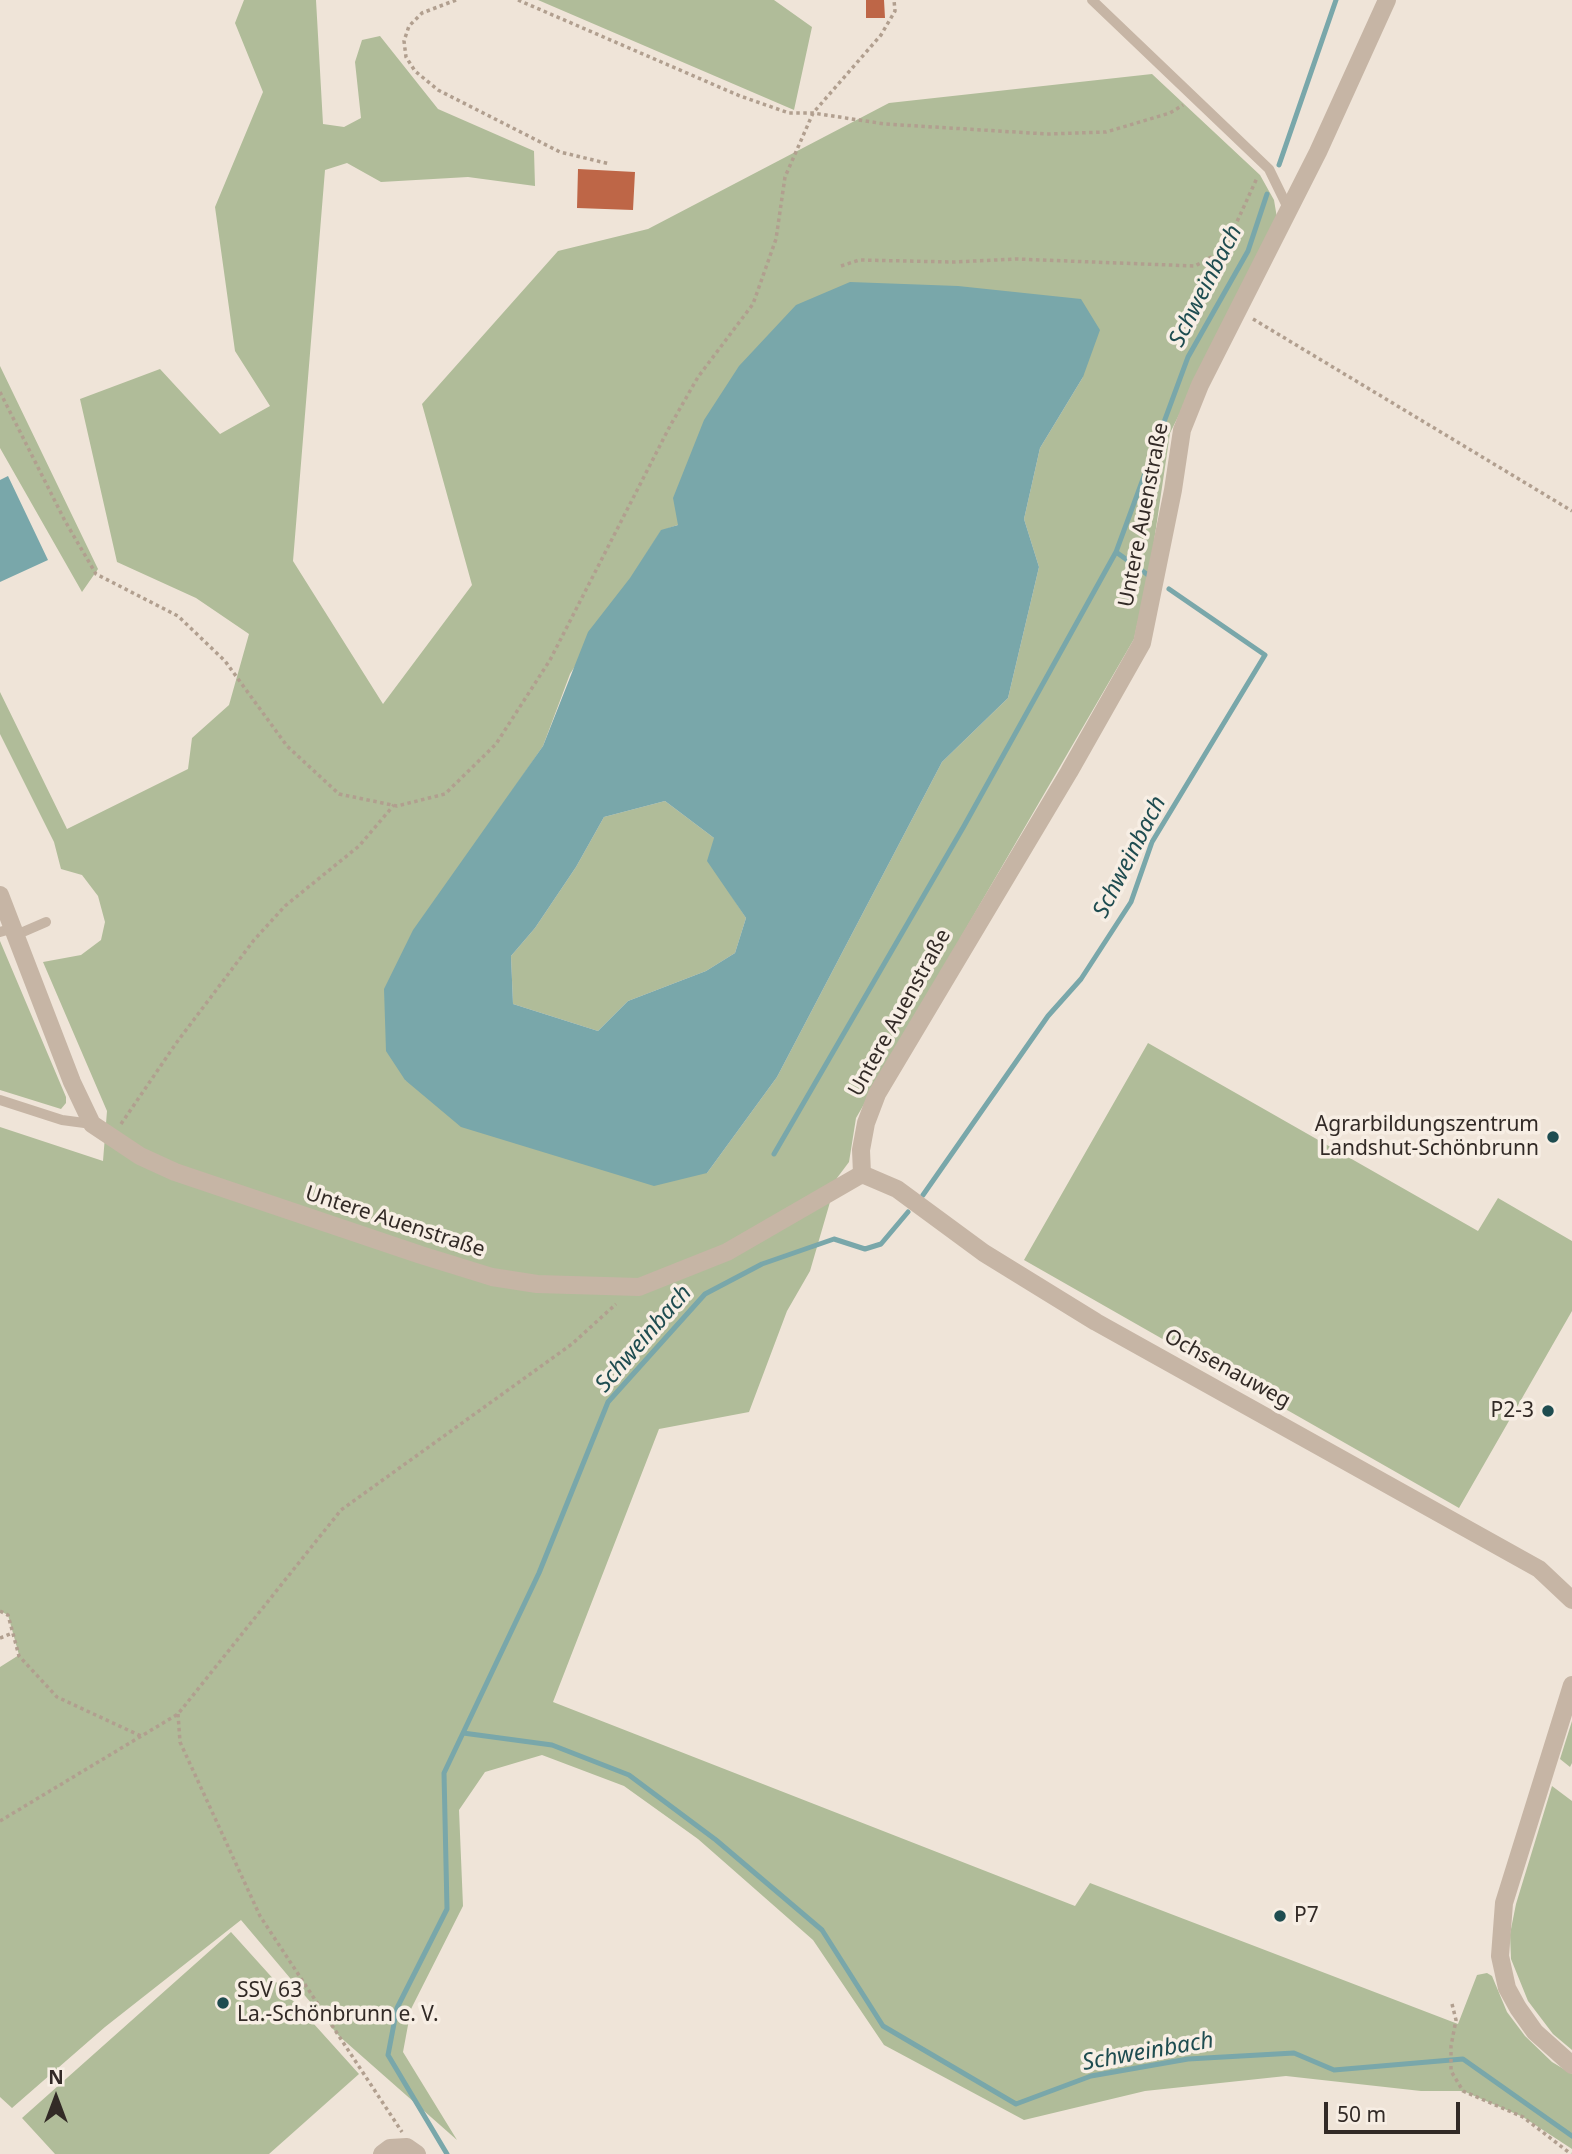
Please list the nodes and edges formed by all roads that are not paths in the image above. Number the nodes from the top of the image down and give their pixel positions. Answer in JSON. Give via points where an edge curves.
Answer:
{"nodes":[{"id":1,"x":1092,"y":0,"type":"edge"},
{"id":2,"x":1387,"y":0,"type":"edge"},
{"id":3,"x":1288,"y":208,"type":"junction"},
{"id":4,"x":0,"y":895,"type":"edge"},
{"id":5,"x":46,"y":922,"type":"dead end"},
{"id":6,"x":10,"y":932,"type":"edge"},
{"id":7,"x":0,"y":1100,"type":"edge"},
{"id":8,"x":92,"y":1124,"type":"junction"},
{"id":9,"x":862,"y":1174,"type":"junction"},
{"id":10,"x":1572,"y":1600,"type":"edge"},
{"id":11,"x":1572,"y":1685,"type":"edge"},
{"id":12,"x":1572,"y":2065,"type":"edge"},
{"id":13,"x":412,"y":2150,"type":"edge"},
{"id":14,"x":382,"y":2154,"type":"edge"}],
"edges":[{"from":1,"to":3,"type":"lane","via":[[1264,163]]},
{"from":2,"to":3,"type":"street","name":"Untere Auenstraße"},
{"from":3,"to":9,"type":"street","name":"Untere Auenstraße","via":[[1200,384],[1182,430],[1142,643],[877,1094],[866,1123]]},
{"from":4,"to":6,"type":"street"},
{"from":5,"to":6,"type":"lane"},
{"from":6,"to":8,"type":"street"},
{"from":7,"to":8,"type":"lane","via":[[62,1120]]},
{"from":8,"to":9,"type":"street","name":"Untere Auenstraße","via":[[140,1156],[175,1172],[492,1277],[551,1285],[639,1287],[727,1252]]},
{"from":9,"to":10,"type":"street","name":"Ochsenauweg","via":[[897,1189],[984,1253],[1096,1322],[1539,1569]]},
{"from":11,"to":12,"type":"street","via":[[1504,1903],[1500,1956],[1507,1988],[1518,2008],[1535,2032]]},
{"from":13,"to":14,"type":"street","via":[[390,2148]]}]}
